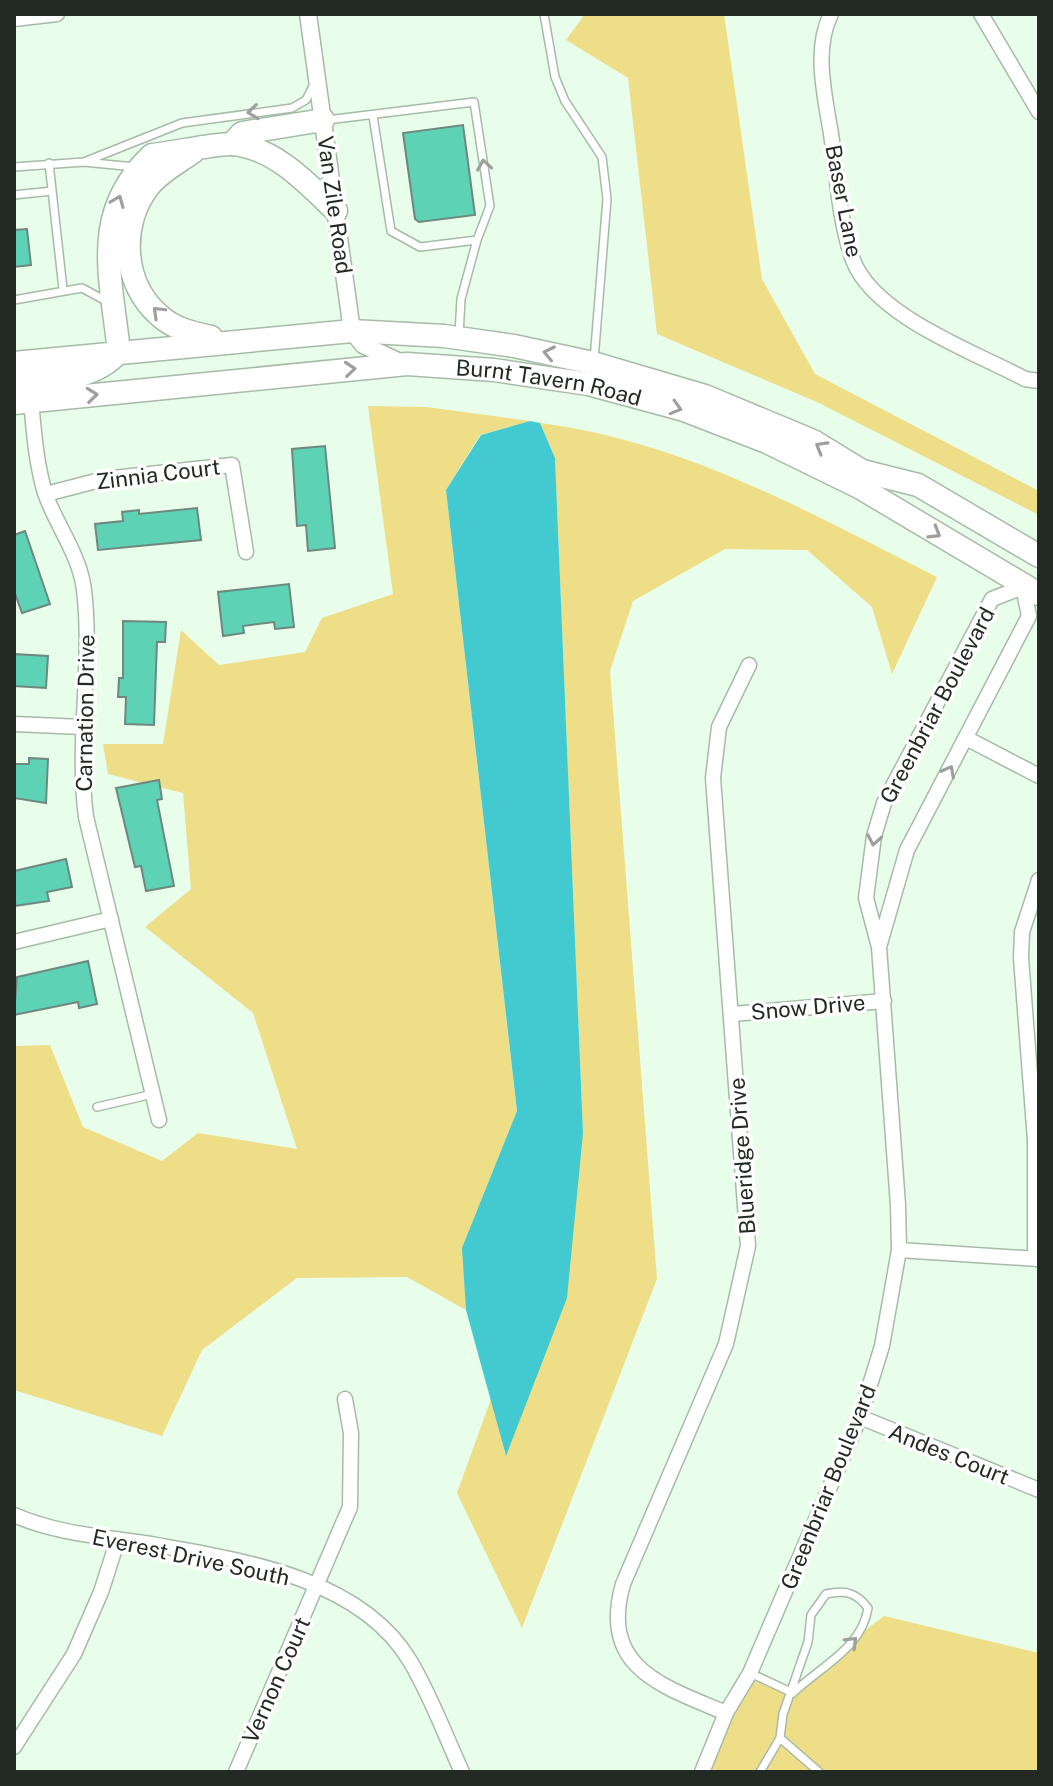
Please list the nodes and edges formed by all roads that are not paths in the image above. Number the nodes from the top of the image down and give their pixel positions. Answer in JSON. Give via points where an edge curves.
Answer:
{"nodes":[{"id":1,"x":57,"y":14,"type":"edge"},
{"id":2,"x":308,"y":14,"type":"edge"},
{"id":3,"x":544,"y":14,"type":"edge"},
{"id":4,"x":831,"y":14,"type":"edge"},
{"id":5,"x":981,"y":14,"type":"edge"},
{"id":6,"x":14,"y":19,"type":"edge"},
{"id":7,"x":317,"y":79,"type":"junction"},
{"id":8,"x":1039,"y":112,"type":"edge"},
{"id":9,"x":373,"y":116,"type":"junction"},
{"id":10,"x":323,"y":120,"type":"junction"},
{"id":11,"x":232,"y":144,"type":"junction"},
{"id":12,"x":193,"y":152,"type":"junction"},
{"id":13,"x":84,"y":162,"type":"junction"},
{"id":14,"x":49,"y":163,"type":"junction"},
{"id":15,"x":14,"y":167,"type":"edge"},
{"id":16,"x":139,"y":167,"type":"junction"},
{"id":17,"x":52,"y":191,"type":"junction"},
{"id":18,"x":14,"y":195,"type":"edge"},
{"id":19,"x":336,"y":211,"type":"junction"},
{"id":20,"x":477,"y":240,"type":"junction"},
{"id":21,"x":63,"y":289,"type":"junction"},
{"id":22,"x":14,"y":300,"type":"edge"},
{"id":23,"x":114,"y":305,"type":"junction"},
{"id":24,"x":352,"y":331,"type":"junction"},
{"id":25,"x":459,"y":337,"type":"junction"},
{"id":26,"x":228,"y":341,"type":"junction"},
{"id":27,"x":119,"y":352,"type":"junction"},
{"id":28,"x":14,"y":363,"type":"edge"},
{"id":29,"x":593,"y":363,"type":"junction"},
{"id":30,"x":407,"y":364,"type":"junction"},
{"id":31,"x":1039,"y":381,"type":"edge"},
{"id":32,"x":14,"y":383,"type":"edge"},
{"id":33,"x":23,"y":402,"type":"edge"},
{"id":34,"x":862,"y":471,"type":"junction"},
{"id":35,"x":46,"y":494,"type":"junction"},
{"id":36,"x":246,"y":552,"type":"dead end"},
{"id":37,"x":1039,"y":556,"type":"edge"},
{"id":38,"x":1034,"y":589,"type":"edge"},
{"id":39,"x":749,"y":665,"type":"dead end"},
{"id":40,"x":14,"y":724,"type":"edge"},
{"id":41,"x":82,"y":727,"type":"junction"},
{"id":42,"x":966,"y":738,"type":"junction"},
{"id":43,"x":1039,"y":776,"type":"edge"},
{"id":44,"x":1039,"y":880,"type":"edge"},
{"id":45,"x":111,"y":919,"type":"junction"},
{"id":46,"x":14,"y":942,"type":"edge"},
{"id":47,"x":879,"y":947,"type":"junction"},
{"id":48,"x":884,"y":1001,"type":"junction"},
{"id":49,"x":733,"y":1014,"type":"junction"},
{"id":50,"x":153,"y":1094,"type":"junction"},
{"id":51,"x":97,"y":1107,"type":"dead end"},
{"id":52,"x":159,"y":1120,"type":"dead end"},
{"id":53,"x":899,"y":1250,"type":"junction"},
{"id":54,"x":1037,"y":1259,"type":"edge"},
{"id":55,"x":345,"y":1399,"type":"dead end"},
{"id":56,"x":860,"y":1417,"type":"junction"},
{"id":57,"x":1039,"y":1490,"type":"edge"},
{"id":58,"x":14,"y":1515,"type":"edge"},
{"id":59,"x":118,"y":1539,"type":"junction"},
{"id":60,"x":317,"y":1588,"type":"junction"},
{"id":61,"x":750,"y":1673,"type":"junction"},
{"id":62,"x":793,"y":1693,"type":"junction"},
{"id":63,"x":726,"y":1713,"type":"junction"},
{"id":64,"x":780,"y":1738,"type":"junction"},
{"id":65,"x":14,"y":1747,"type":"edge"},
{"id":66,"x":236,"y":1772,"type":"edge"},
{"id":67,"x":462,"y":1772,"type":"edge"},
{"id":68,"x":702,"y":1772,"type":"edge"},
{"id":69,"x":760,"y":1772,"type":"edge"},
{"id":70,"x":819,"y":1772,"type":"edge"}],
"edges":[{"from":1,"to":6,"type":"street"},
{"from":2,"to":7,"type":"street","name":"Van Zile Road"},
{"from":3,"to":29,"type":"lane","via":[[555,77],[602,157],[607,199]]},
{"from":4,"to":31,"type":"street","name":"Baser Lane","via":[[822,44],[823,82],[854,262],[878,295],[900,313],[1025,379]]},
{"from":5,"to":8,"type":"street"},
{"from":7,"to":10,"type":"street","name":"Van Zile Road"},
{"from":7,"to":13,"type":"lane","one_way":true,"via":[[306,100],[292,108],[182,123]]},
{"from":9,"to":10,"type":"lane"},
{"from":9,"to":20,"type":"lane","via":[[391,231],[420,247]]},
{"from":20,"to":9,"type":"lane","one_way":true,"via":[[490,206],[474,102]]},
{"from":10,"to":11,"type":"main road","via":[[242,133]]},
{"from":10,"to":19,"type":"street","name":"Van Zile Road"},
{"from":11,"to":12,"type":"main road"},
{"from":11,"to":19,"type":"main road","via":[[290,168]]},
{"from":12,"to":16,"type":"main road","via":[[152,155]]},
{"from":26,"to":12,"type":"main road","one_way":true,"via":[[185,331],[160,316],[141,293],[129,265],[127,239],[149,185]]},
{"from":13,"to":14,"type":"lane"},
{"from":13,"to":16,"type":"lane"},
{"from":14,"to":15,"type":"lane"},
{"from":14,"to":17,"type":"lane"},
{"from":23,"to":16,"type":"main road","one_way":true,"via":[[111,221],[118,195]]},
{"from":17,"to":18,"type":"lane"},
{"from":17,"to":21,"type":"lane"},
{"from":19,"to":24,"type":"street","name":"Van Zile Road"},
{"from":20,"to":25,"type":"lane","via":[[461,299]]},
{"from":21,"to":22,"type":"lane"},
{"from":21,"to":23,"type":"lane","via":[[82,288]]},
{"from":23,"to":27,"type":"main road"},
{"from":24,"to":25,"type":"main road","name":"Burnt Tavern Road"},
{"from":24,"to":26,"type":"main road","name":"Burnt Tavern Road"},
{"from":24,"to":30,"type":"street","via":[[363,345]]},
{"from":29,"to":25,"type":"main road","name":"Burnt Tavern Road","one_way":true},
{"from":26,"to":27,"type":"main road","name":"Burnt Tavern Road"},
{"from":27,"to":28,"type":"main road","name":"Burnt Tavern Road"},
{"from":27,"to":32,"type":"main road","via":[[104,369],[85,375]]},
{"from":34,"to":29,"type":"main road","name":"Burnt Tavern Road","one_way":true,"via":[[813,441],[705,396]]},
{"from":33,"to":30,"type":"main road","name":"Burnt Tavern Road","one_way":true},
{"from":30,"to":38,"type":"main road","name":"Burnt Tavern Road","one_way":true,"via":[[588,384],[684,410],[767,442],[859,487]]},
{"from":33,"to":35,"type":"street","name":"Carnation Drive"},
{"from":34,"to":37,"type":"main road","name":"Burnt Tavern Road","via":[[918,485]]},
{"from":34,"to":38,"type":"main road","via":[[1003,553]]},
{"from":35,"to":36,"type":"street","name":"Zinnia Court","via":[[104,479],[232,465]]},
{"from":35,"to":41,"type":"street","name":"Carnation Drive","via":[[84,586]]},
{"from":38,"to":42,"type":"street","name":"Greenbriar Boulevard","via":[[1029,616]]},
{"from":38,"to":47,"type":"street","name":"Greenbriar Boulevard","one_way":true,"via":[[992,599],[884,803],[866,898]]},
{"from":39,"to":49,"type":"street","name":"Blueridge Drive","via":[[728,704],[714,748]]},
{"from":40,"to":41,"type":"street"},
{"from":41,"to":45,"type":"street","name":"Carnation Drive","via":[[86,817]]},
{"from":42,"to":43,"type":"street"},
{"from":47,"to":42,"type":"street","name":"Greenbriar Boulevard","one_way":true,"via":[[907,850]]},
{"from":44,"to":54,"type":"street","via":[[1022,932],[1021,958],[1035,1140]]},
{"from":45,"to":46,"type":"street"},
{"from":45,"to":50,"type":"street","name":"Carnation Drive"},
{"from":47,"to":48,"type":"street","name":"Greenbriar Boulevard"},
{"from":48,"to":49,"type":"street","name":"Snow Drive"},
{"from":48,"to":53,"type":"street","name":"Greenbriar Boulevard"},
{"from":49,"to":63,"type":"street","name":"Blueridge Drive","via":[[749,1226],[743,1279],[726,1344],[615,1610],[619,1641],[638,1669],[661,1685]]},
{"from":50,"to":51,"type":"lane"},
{"from":50,"to":52,"type":"street","name":"Carnation Drive"},
{"from":53,"to":54,"type":"street"},
{"from":53,"to":56,"type":"street","name":"Greenbriar Boulevard","via":[[882,1346]]},
{"from":55,"to":60,"type":"street","name":"Vernon Court","via":[[351,1433],[350,1507]]},
{"from":56,"to":57,"type":"street","name":"Andes Court"},
{"from":56,"to":61,"type":"street","name":"Greenbriar Boulevard"},
{"from":58,"to":59,"type":"street","name":"Everest Drive South","via":[[69,1532]]},
{"from":59,"to":60,"type":"street","name":"Everest Drive South","via":[[272,1570]]},
{"from":59,"to":65,"type":"street","via":[[74,1654]]},
{"from":60,"to":66,"type":"street","name":"Vernon Court"},
{"from":60,"to":67,"type":"street","name":"Everest Drive South","via":[[362,1608],[390,1634],[410,1660]]},
{"from":61,"to":62,"type":"lane"},
{"from":61,"to":63,"type":"street","name":"Greenbriar Boulevard"},
{"from":62,"to":62,"type":"lane","one_way":true,"via":[[858,1639],[868,1608],[859,1596],[843,1591],[826,1594],[811,1615]]},
{"from":62,"to":64,"type":"lane"},
{"from":63,"to":68,"type":"street","name":"Greenbriar Boulevard"},
{"from":64,"to":69,"type":"lane"},
{"from":64,"to":70,"type":"lane"}]}
